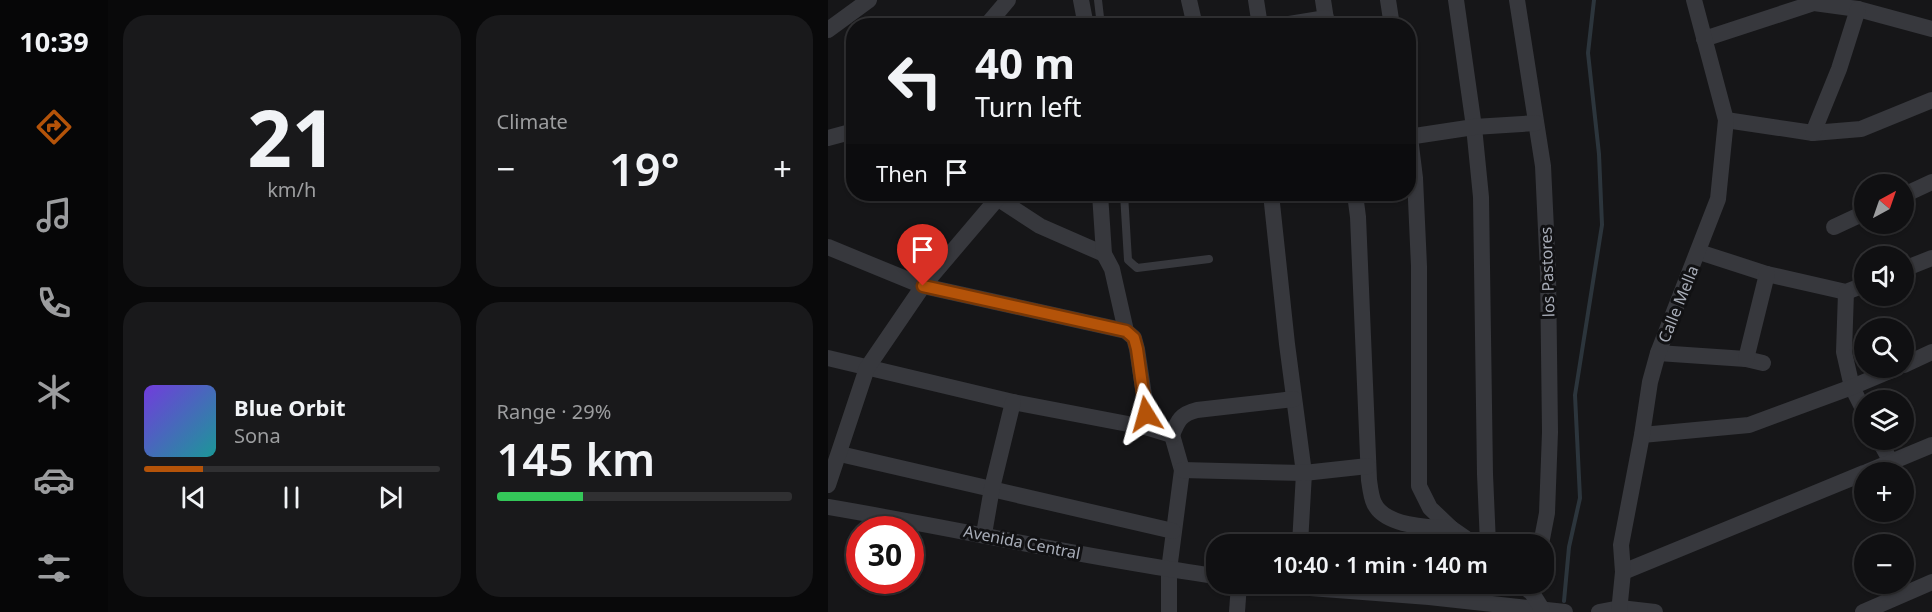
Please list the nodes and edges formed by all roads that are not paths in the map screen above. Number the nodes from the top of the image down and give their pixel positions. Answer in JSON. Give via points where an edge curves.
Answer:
{"nodes":[{"id":1,"x":869,"y":0,"type":"edge"},
{"id":2,"x":1008,"y":0,"type":"edge"},
{"id":3,"x":1081,"y":0,"type":"edge"},
{"id":4,"x":1098,"y":0,"type":"edge"},
{"id":5,"x":1189,"y":0,"type":"edge"},
{"id":6,"x":1256,"y":0,"type":"edge"},
{"id":7,"x":1323,"y":0,"type":"edge"},
{"id":8,"x":1388,"y":0,"type":"edge"},
{"id":9,"x":1456,"y":0,"type":"edge"},
{"id":10,"x":1517,"y":0,"type":"edge"},
{"id":11,"x":1694,"y":0,"type":"edge"},
{"id":12,"x":1813,"y":1,"type":"edge"},
{"id":13,"x":1858,"y":9,"type":"junction"},
{"id":14,"x":993,"y":18,"type":"edge"},
{"id":15,"x":1084,"y":18,"type":"edge"},
{"id":16,"x":1100,"y":18,"type":"edge"},
{"id":17,"x":1192,"y":18,"type":"edge"},
{"id":18,"x":1259,"y":18,"type":"edge"},
{"id":19,"x":1326,"y":18,"type":"edge"},
{"id":20,"x":1391,"y":18,"type":"edge"},
{"id":21,"x":1930,"y":24,"type":"edge"},
{"id":22,"x":828,"y":30,"type":"edge"},
{"id":23,"x":1704,"y":39,"type":"junction"},
{"id":24,"x":1932,"y":100,"type":"edge"},
{"id":25,"x":1726,"y":120,"type":"junction"},
{"id":26,"x":1536,"y":123,"type":"junction"},
{"id":27,"x":1474,"y":127,"type":"junction"},
{"id":28,"x":1416,"y":131,"type":"edge"},
{"id":29,"x":846,"y":132,"type":"edge"},
{"id":30,"x":1813,"y":133,"type":"junction"},
{"id":31,"x":828,"y":138,"type":"edge"},
{"id":32,"x":1932,"y":182,"type":"edge"},
{"id":33,"x":1914,"y":190,"type":"edge"},
{"id":34,"x":992,"y":201,"type":"edge"},
{"id":35,"x":1005,"y":201,"type":"edge"},
{"id":36,"x":1100,"y":201,"type":"edge"},
{"id":37,"x":1124,"y":201,"type":"edge"},
{"id":38,"x":1272,"y":201,"type":"edge"},
{"id":39,"x":1356,"y":201,"type":"edge"},
{"id":40,"x":1414,"y":201,"type":"edge"},
{"id":41,"x":1854,"y":218,"type":"edge"},
{"id":42,"x":1834,"y":227,"type":"dead end"},
{"id":43,"x":828,"y":247,"type":"edge"},
{"id":44,"x":1699,"y":252,"type":"junction"},
{"id":45,"x":1104,"y":254,"type":"junction"},
{"id":46,"x":1932,"y":258,"type":"edge"},
{"id":47,"x":1209,"y":259,"type":"dead end"},
{"id":48,"x":1914,"y":265,"type":"edge"},
{"id":49,"x":1767,"y":274,"type":"junction"},
{"id":50,"x":923,"y":286,"type":"junction"},
{"id":51,"x":1854,"y":289,"type":"edge"},
{"id":52,"x":1846,"y":292,"type":"junction"},
{"id":53,"x":1126,"y":331,"type":"junction"},
{"id":54,"x":1932,"y":352,"type":"edge"},
{"id":55,"x":1658,"y":353,"type":"junction"},
{"id":56,"x":828,"y":358,"type":"edge"},
{"id":57,"x":1746,"y":359,"type":"junction"},
{"id":58,"x":1914,"y":360,"type":"edge"},
{"id":59,"x":1763,"y":363,"type":"dead end"},
{"id":60,"x":867,"y":368,"type":"junction"},
{"id":61,"x":1873,"y":378,"type":"edge"},
{"id":62,"x":1852,"y":387,"type":"junction"},
{"id":63,"x":1854,"y":391,"type":"edge"},
{"id":64,"x":1294,"y":399,"type":"junction"},
{"id":65,"x":1013,"y":402,"type":"junction"},
{"id":66,"x":1149,"y":428,"type":"junction"},
{"id":67,"x":1173,"y":435,"type":"junction"},
{"id":68,"x":1642,"y":435,"type":"junction"},
{"id":69,"x":1932,"y":445,"type":"edge"},
{"id":70,"x":1885,"y":450,"type":"edge"},
{"id":71,"x":840,"y":454,"type":"junction"},
{"id":72,"x":1891,"y":462,"type":"joint"},
{"id":73,"x":1368,"y":466,"type":"junction"},
{"id":74,"x":1182,"y":470,"type":"junction"},
{"id":75,"x":1304,"y":473,"type":"junction"},
{"id":76,"x":1854,"y":478,"type":"edge"},
{"id":77,"x":828,"y":485,"type":"edge"},
{"id":78,"x":992,"y":488,"type":"junction"},
{"id":79,"x":828,"y":507,"type":"edge"},
{"id":80,"x":1451,"y":528,"type":"junction"},
{"id":81,"x":1173,"y":531,"type":"junction"},
{"id":82,"x":984,"y":534,"type":"junction"},
{"id":83,"x":1301,"y":534,"type":"edge"},
{"id":84,"x":1460,"y":534,"type":"edge"},
{"id":85,"x":1488,"y":534,"type":"edge"},
{"id":86,"x":1543,"y":534,"type":"edge"},
{"id":87,"x":1169,"y":570,"type":"junction"},
{"id":88,"x":1623,"y":572,"type":"junction"},
{"id":89,"x":1206,"y":575,"type":"edge"},
{"id":90,"x":1932,"y":582,"type":"edge"},
{"id":91,"x":1238,"y":594,"type":"edge"},
{"id":92,"x":1360,"y":594,"type":"edge"},
{"id":93,"x":1533,"y":594,"type":"edge"},
{"id":94,"x":1428,"y":604,"type":"edge"},
{"id":95,"x":1483,"y":608,"type":"edge"},
{"id":96,"x":1619,"y":610,"type":"edge"},
{"id":97,"x":1542,"y":611,"type":"edge"},
{"id":98,"x":1169,"y":612,"type":"edge"},
{"id":99,"x":1237,"y":612,"type":"edge"},
{"id":100,"x":1564,"y":612,"type":"edge"},
{"id":101,"x":1599,"y":612,"type":"edge"},
{"id":102,"x":1655,"y":612,"type":"edge"},
{"id":103,"x":1863,"y":612,"type":"edge"}],
"edges":[{"from":1,"to":22,"type":"street"},
{"from":2,"to":14,"type":"street"},
{"from":3,"to":15,"type":"street"},
{"from":4,"to":16,"type":"lane"},
{"from":5,"to":17,"type":"street"},
{"from":6,"to":18,"type":"street"},
{"from":7,"to":19,"type":"street"},
{"from":8,"to":20,"type":"street"},
{"from":9,"to":27,"type":"street"},
{"from":10,"to":26,"type":"street","name":"los Pastores"},
{"from":11,"to":23,"type":"street","name":"Calle Mella"},
{"from":12,"to":13,"type":"street"},
{"from":12,"to":23,"type":"street"},
{"from":13,"to":21,"type":"street"},
{"from":13,"to":30,"type":"street"},
{"from":23,"to":25,"type":"street","name":"Calle Mella"},
{"from":24,"to":30,"type":"street","via":[[1861,129]]},
{"from":25,"to":30,"type":"street"},
{"from":25,"to":44,"type":"street","name":"Calle Mella","via":[[1718,199]]},
{"from":26,"to":27,"type":"street"},
{"from":26,"to":86,"type":"street","name":"los Pastores","via":[[1543,166],[1548,272],[1550,432]]},
{"from":27,"to":28,"type":"street"},
{"from":27,"to":85,"type":"street","via":[[1481,197]]},
{"from":29,"to":31,"type":"street"},
{"from":32,"to":33,"type":"street"},
{"from":34,"to":50,"type":"street"},
{"from":35,"to":45,"type":"street","via":[[1040,226]]},
{"from":36,"to":45,"type":"street"},
{"from":37,"to":47,"type":"lane","via":[[1131,265],[1137,268]]},
{"from":38,"to":64,"type":"street"},
{"from":39,"to":73,"type":"street"},
{"from":40,"to":80,"type":"street","via":[[1419,266],[1419,486],[1430,508]]},
{"from":41,"to":42,"type":"street"},
{"from":43,"to":50,"type":"street"},
{"from":44,"to":49,"type":"street"},
{"from":44,"to":55,"type":"street","name":"Calle Mella"},
{"from":45,"to":53,"type":"street","via":[[1112,269]]},
{"from":46,"to":48,"type":"street"},
{"from":49,"to":52,"type":"street"},
{"from":49,"to":57,"type":"street"},
{"from":50,"to":53,"type":"street"},
{"from":50,"to":60,"type":"street"},
{"from":51,"to":52,"type":"street"},
{"from":52,"to":62,"type":"street","via":[[1844,352]]},
{"from":53,"to":66,"type":"street","via":[[1134,338],[1137,349]]},
{"from":54,"to":58,"type":"street"},
{"from":55,"to":57,"type":"street"},
{"from":55,"to":68,"type":"street","name":"Calle Mella"},
{"from":56,"to":60,"type":"street"},
{"from":57,"to":59,"type":"street"},
{"from":60,"to":65,"type":"street"},
{"from":60,"to":71,"type":"street"},
{"from":61,"to":62,"type":"street"},
{"from":62,"to":63,"type":"street"},
{"from":62,"to":68,"type":"street","via":[[1749,425]]},
{"from":64,"to":67,"type":"street","via":[[1186,412],[1179,418]]},
{"from":64,"to":75,"type":"street"},
{"from":65,"to":66,"type":"street"},
{"from":65,"to":78,"type":"street"},
{"from":66,"to":67,"type":"street"},
{"from":67,"to":74,"type":"street"},
{"from":68,"to":88,"type":"street","name":"Calle Mella","via":[[1621,545]]},
{"from":69,"to":72,"type":"street"},
{"from":70,"to":72,"type":"street"},
{"from":71,"to":77,"type":"street"},
{"from":71,"to":78,"type":"street"},
{"from":73,"to":75,"type":"street"},
{"from":73,"to":80,"type":"street","via":[[1373,503],[1387,518],[1427,528]]},
{"from":74,"to":75,"type":"street"},
{"from":74,"to":81,"type":"street"},
{"from":75,"to":83,"type":"street"},
{"from":76,"to":88,"type":"street"},
{"from":78,"to":81,"type":"street"},
{"from":78,"to":82,"type":"street"},
{"from":79,"to":82,"type":"street","name":"Avenida Central"},
{"from":80,"to":84,"type":"street"},
{"from":81,"to":87,"type":"street"},
{"from":82,"to":87,"type":"street","name":"Avenida Central"},
{"from":87,"to":89,"type":"street","name":"Avenida Central"},
{"from":87,"to":98,"type":"street"},
{"from":88,"to":96,"type":"street","name":"Calle Mella"},
{"from":90,"to":103,"type":"street"},
{"from":91,"to":99,"type":"street"},
{"from":92,"to":94,"type":"street"},
{"from":93,"to":97,"type":"street"},
{"from":94,"to":95,"type":"street"},
{"from":95,"to":97,"type":"street"},
{"from":96,"to":101,"type":"street"},
{"from":96,"to":102,"type":"street"},
{"from":97,"to":100,"type":"street"}]}
